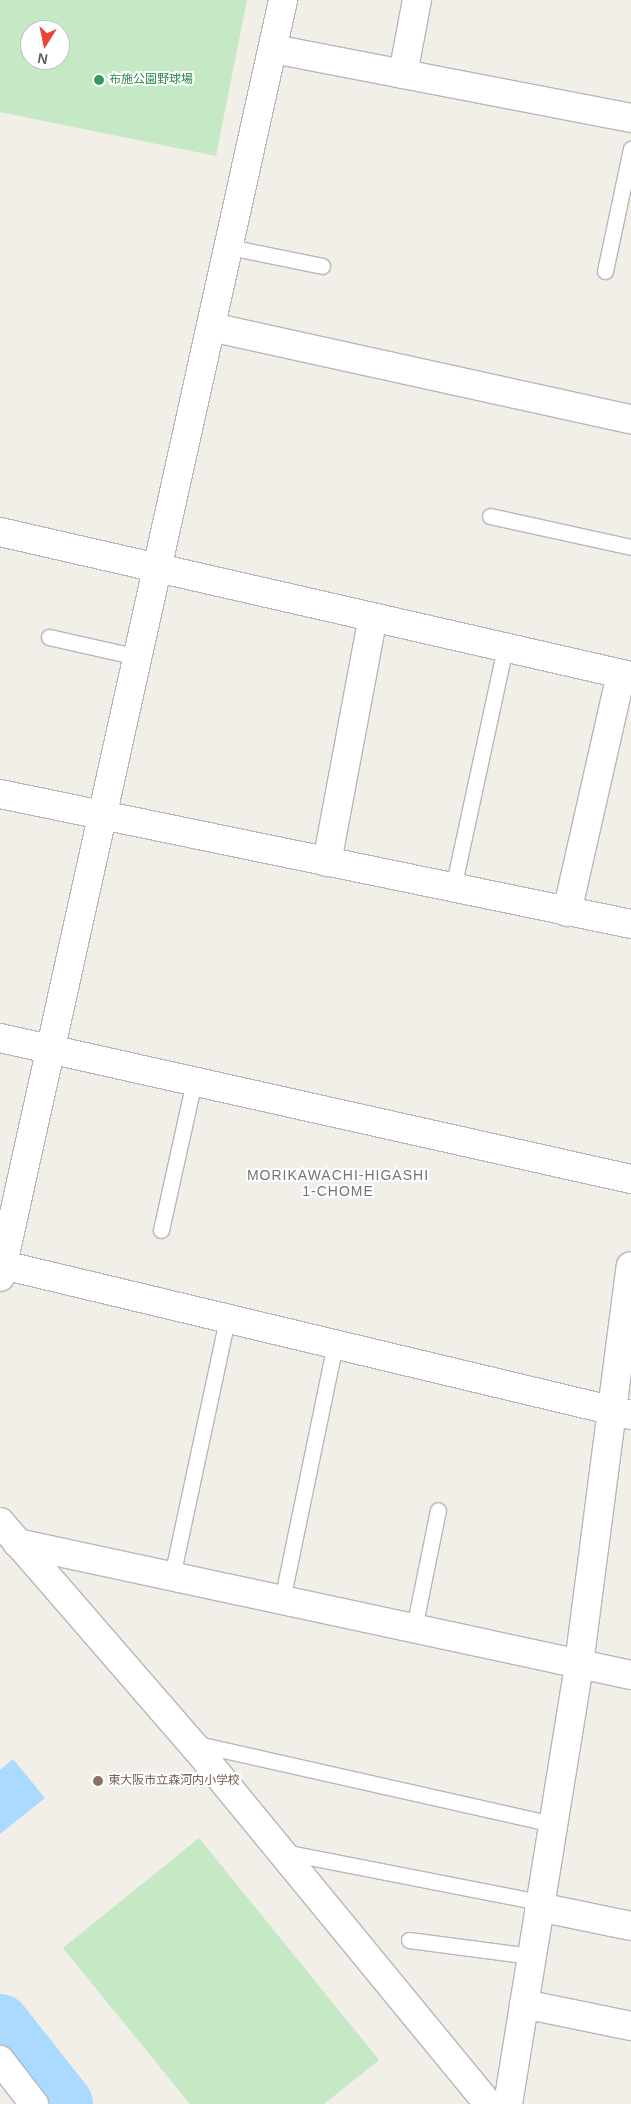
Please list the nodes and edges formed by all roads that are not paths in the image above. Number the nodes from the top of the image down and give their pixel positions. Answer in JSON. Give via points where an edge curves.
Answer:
{"nodes":[{"id":1,"x":283,"y":0,"type":"edge"},
{"id":2,"x":417,"y":0,"type":"edge"},
{"id":3,"x":274,"y":49,"type":"junction"},
{"id":4,"x":403,"y":74,"type":"junction"},
{"id":5,"x":631,"y":118,"type":"edge"},
{"id":6,"x":631,"y":149,"type":"edge"},
{"id":7,"x":229,"y":247,"type":"junction"},
{"id":8,"x":322,"y":266,"type":"dead end"},
{"id":9,"x":605,"y":272,"type":"dead end"},
{"id":10,"x":212,"y":327,"type":"junction"},
{"id":11,"x":631,"y":419,"type":"edge"},
{"id":12,"x":490,"y":516,"type":"dead end"},
{"id":13,"x":0,"y":532,"type":"edge"},
{"id":14,"x":631,"y":547,"type":"edge"},
{"id":15,"x":158,"y":568,"type":"junction"},
{"id":16,"x":373,"y":617,"type":"junction"},
{"id":17,"x":49,"y":637,"type":"dead end"},
{"id":18,"x":505,"y":647,"type":"junction"},
{"id":19,"x":138,"y":657,"type":"junction"},
{"id":20,"x":626,"y":675,"type":"edge"},
{"id":21,"x":0,"y":794,"type":"edge"},
{"id":22,"x":102,"y":817,"type":"junction"},
{"id":23,"x":327,"y":862,"type":"junction"},
{"id":24,"x":453,"y":888,"type":"junction"},
{"id":25,"x":567,"y":912,"type":"junction"},
{"id":26,"x":631,"y":924,"type":"edge"},
{"id":27,"x":0,"y":1038,"type":"edge"},
{"id":28,"x":51,"y":1049,"type":"junction"},
{"id":29,"x":194,"y":1081,"type":"junction"},
{"id":30,"x":631,"y":1180,"type":"edge"},
{"id":31,"x":161,"y":1230,"type":"dead end"},
{"id":32,"x":631,"y":1266,"type":"edge"},
{"id":33,"x":1,"y":1269,"type":"edge"},
{"id":34,"x":227,"y":1319,"type":"junction"},
{"id":35,"x":335,"y":1345,"type":"junction"},
{"id":36,"x":620,"y":1413,"type":"edge"},
{"id":37,"x":438,"y":1510,"type":"dead end"},
{"id":38,"x":0,"y":1522,"type":"edge"},
{"id":39,"x":18,"y":1543,"type":"junction"},
{"id":40,"x":172,"y":1576,"type":"junction"},
{"id":41,"x":282,"y":1600,"type":"junction"},
{"id":42,"x":414,"y":1628,"type":"junction"},
{"id":43,"x":579,"y":1664,"type":"junction"},
{"id":44,"x":631,"y":1675,"type":"edge"},
{"id":45,"x":192,"y":1743,"type":"junction"},
{"id":46,"x":552,"y":1824,"type":"junction"},
{"id":47,"x":279,"y":1851,"type":"junction"},
{"id":48,"x":539,"y":1905,"type":"junction"},
{"id":49,"x":631,"y":1926,"type":"edge"},
{"id":50,"x":409,"y":1940,"type":"dead end"},
{"id":51,"x":531,"y":1956,"type":"junction"},
{"id":52,"x":524,"y":2004,"type":"junction"},
{"id":53,"x":631,"y":2026,"type":"edge"},
{"id":54,"x":0,"y":2060,"type":"edge"},
{"id":55,"x":34,"y":2104,"type":"edge"},
{"id":56,"x":488,"y":2104,"type":"edge"},
{"id":57,"x":508,"y":2104,"type":"edge"}],
"edges":[{"from":1,"to":3,"type":"street"},
{"from":2,"to":4,"type":"street"},
{"from":3,"to":4,"type":"street"},
{"from":3,"to":7,"type":"street"},
{"from":4,"to":5,"type":"street"},
{"from":6,"to":9,"type":"lane"},
{"from":7,"to":8,"type":"lane"},
{"from":7,"to":10,"type":"street"},
{"from":10,"to":11,"type":"street"},
{"from":10,"to":15,"type":"street"},
{"from":12,"to":14,"type":"lane"},
{"from":13,"to":15,"type":"street"},
{"from":15,"to":16,"type":"street"},
{"from":15,"to":19,"type":"street"},
{"from":16,"to":18,"type":"street"},
{"from":16,"to":23,"type":"street"},
{"from":17,"to":19,"type":"lane"},
{"from":18,"to":20,"type":"street"},
{"from":18,"to":24,"type":"lane"},
{"from":19,"to":22,"type":"street"},
{"from":20,"to":25,"type":"street"},
{"from":21,"to":22,"type":"street"},
{"from":22,"to":23,"type":"street"},
{"from":22,"to":28,"type":"street"},
{"from":23,"to":24,"type":"street"},
{"from":24,"to":25,"type":"street"},
{"from":25,"to":26,"type":"street"},
{"from":27,"to":28,"type":"street"},
{"from":28,"to":29,"type":"street"},
{"from":28,"to":33,"type":"street"},
{"from":29,"to":30,"type":"street"},
{"from":29,"to":31,"type":"lane"},
{"from":32,"to":36,"type":"street"},
{"from":33,"to":34,"type":"street"},
{"from":34,"to":35,"type":"street"},
{"from":34,"to":40,"type":"lane"},
{"from":35,"to":36,"type":"street"},
{"from":35,"to":41,"type":"lane"},
{"from":36,"to":43,"type":"street"},
{"from":37,"to":42,"type":"lane"},
{"from":38,"to":39,"type":"street"},
{"from":39,"to":40,"type":"street"},
{"from":39,"to":45,"type":"street"},
{"from":40,"to":41,"type":"street"},
{"from":41,"to":42,"type":"street"},
{"from":42,"to":43,"type":"street"},
{"from":43,"to":44,"type":"street"},
{"from":43,"to":46,"type":"street"},
{"from":45,"to":46,"type":"lane"},
{"from":45,"to":47,"type":"street"},
{"from":46,"to":48,"type":"street"},
{"from":47,"to":48,"type":"lane"},
{"from":47,"to":56,"type":"street"},
{"from":48,"to":49,"type":"street"},
{"from":48,"to":51,"type":"street"},
{"from":50,"to":51,"type":"lane"},
{"from":51,"to":52,"type":"street"},
{"from":52,"to":53,"type":"street"},
{"from":52,"to":57,"type":"street"},
{"from":54,"to":55,"type":"street"}]}
